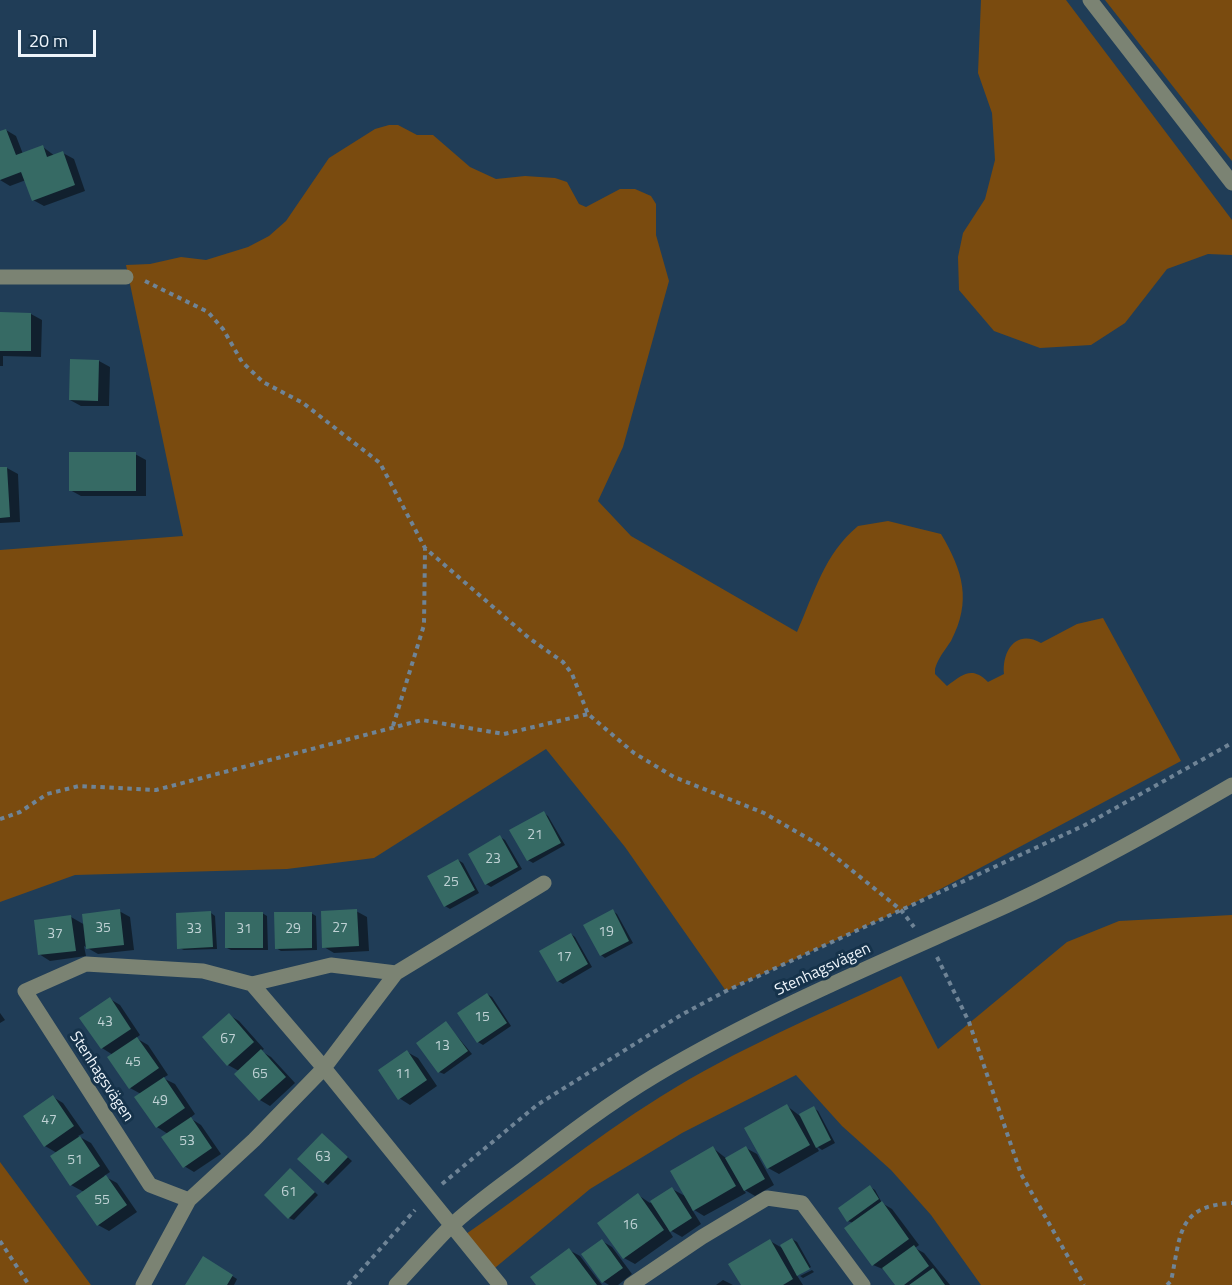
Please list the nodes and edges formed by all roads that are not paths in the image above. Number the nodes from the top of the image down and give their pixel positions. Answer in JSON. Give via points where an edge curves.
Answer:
{"nodes":[{"id":1,"x":1090,"y":0,"type":"edge"},
{"id":2,"x":1232,"y":183,"type":"edge"},
{"id":3,"x":0,"y":277,"type":"edge"},
{"id":4,"x":126,"y":277,"type":"road end"},
{"id":5,"x":1232,"y":785,"type":"edge"},
{"id":6,"x":544,"y":883,"type":"dead end"},
{"id":7,"x":396,"y":973,"type":"junction"},
{"id":8,"x":252,"y":984,"type":"junction"},
{"id":9,"x":324,"y":1068,"type":"junction"},
{"id":10,"x":189,"y":1200,"type":"junction"},
{"id":11,"x":451,"y":1226,"type":"junction"},
{"id":12,"x":143,"y":1285,"type":"edge"},
{"id":13,"x":396,"y":1285,"type":"edge"},
{"id":14,"x":500,"y":1285,"type":"edge"},
{"id":15,"x":631,"y":1285,"type":"edge"},
{"id":16,"x":863,"y":1285,"type":"edge"}],
"edges":[{"from":1,"to":2,"type":"street"},
{"from":3,"to":4,"type":"street"},
{"from":5,"to":11,"type":"street","name":"Stenhagsvägen","via":[[1087,866],[924,940],[655,1075],[581,1125]]},
{"from":6,"to":7,"type":"street"},
{"from":7,"to":8,"type":"street","name":"Stenhagsvägen","via":[[331,965]]},
{"from":7,"to":9,"type":"street"},
{"from":8,"to":9,"type":"street"},
{"from":8,"to":10,"type":"street","name":"Stenhagsvägen","via":[[203,971],[86,964],[25,991],[150,1185]]},
{"from":9,"to":10,"type":"street"},
{"from":9,"to":11,"type":"street"},
{"from":10,"to":12,"type":"street"},
{"from":11,"to":13,"type":"street","name":"Stenhagsvägen"},
{"from":11,"to":14,"type":"street"},
{"from":15,"to":16,"type":"street","via":[[767,1198],[802,1203]]}]}
